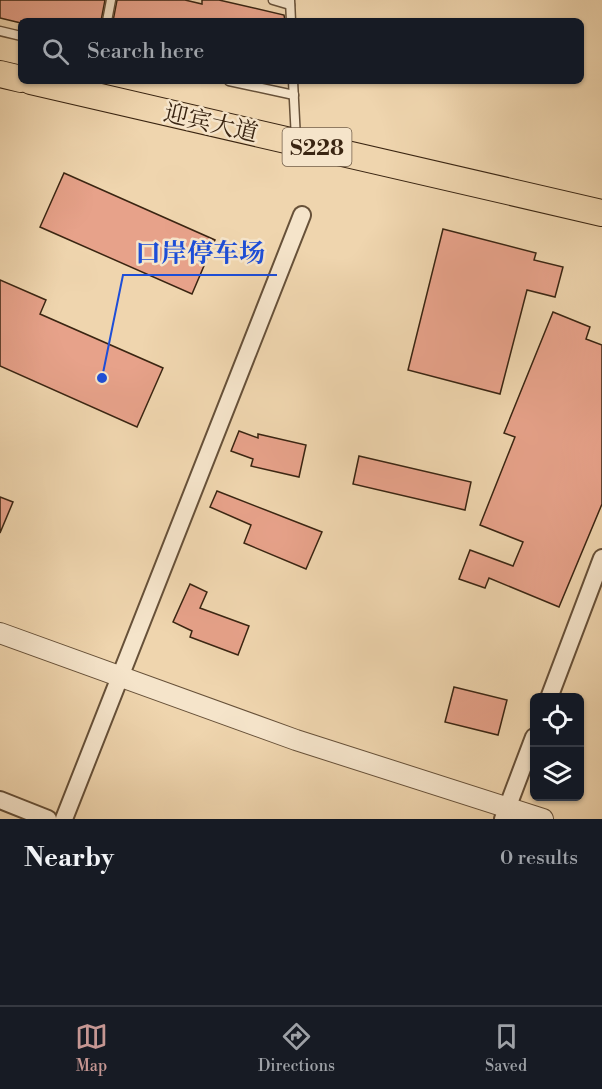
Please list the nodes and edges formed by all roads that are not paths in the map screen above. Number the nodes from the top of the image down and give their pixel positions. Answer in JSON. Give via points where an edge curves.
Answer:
{"nodes":[{"id":1,"x":111,"y":0,"type":"edge"},
{"id":2,"x":273,"y":0,"type":"edge"},
{"id":3,"x":290,"y":2,"type":"edge"},
{"id":4,"x":108,"y":18,"type":"edge"},
{"id":5,"x":291,"y":18,"type":"edge"},
{"id":6,"x":0,"y":31,"type":"edge"},
{"id":7,"x":18,"y":35,"type":"edge"},
{"id":8,"x":0,"y":74,"type":"edge"},
{"id":9,"x":18,"y":78,"type":"edge"},
{"id":10,"x":44,"y":84,"type":"edge"},
{"id":11,"x":243,"y":84,"type":"edge"},
{"id":12,"x":293,"y":84,"type":"edge"},
{"id":13,"x":294,"y":95,"type":"junction"},
{"id":14,"x":296,"y":143,"type":"junction"},
{"id":15,"x":602,"y":213,"type":"edge"},
{"id":16,"x":302,"y":215,"type":"dead end"},
{"id":17,"x":602,"y":558,"type":"edge"},
{"id":18,"x":0,"y":633,"type":"edge"},
{"id":19,"x":120,"y":676,"type":"junction"},
{"id":20,"x":551,"y":693,"type":"edge"},
{"id":21,"x":530,"y":747,"type":"edge"},
{"id":22,"x":0,"y":800,"type":"edge"},
{"id":23,"x":506,"y":813,"type":"edge"},
{"id":24,"x":48,"y":819,"type":"edge"},
{"id":25,"x":64,"y":819,"type":"edge"},
{"id":26,"x":543,"y":819,"type":"edge"}],
"edges":[{"from":1,"to":4,"type":"lane"},
{"from":2,"to":3,"type":"lane"},
{"from":3,"to":5,"type":"lane"},
{"from":6,"to":7,"type":"lane"},
{"from":8,"to":9,"type":"main road"},
{"from":10,"to":14,"type":"main road","name":"迎宾大道","number":"S228"},
{"from":11,"to":13,"type":"lane"},
{"from":12,"to":13,"type":"lane"},
{"from":13,"to":14,"type":"lane"},
{"from":14,"to":15,"type":"main road","name":"迎宾大道","number":"S228"},
{"from":16,"to":19,"type":"street"},
{"from":17,"to":20,"type":"street"},
{"from":18,"to":19,"type":"street"},
{"from":19,"to":23,"type":"street"},
{"from":19,"to":25,"type":"street"},
{"from":21,"to":23,"type":"street"},
{"from":22,"to":24,"type":"street"},
{"from":23,"to":26,"type":"street"}]}
